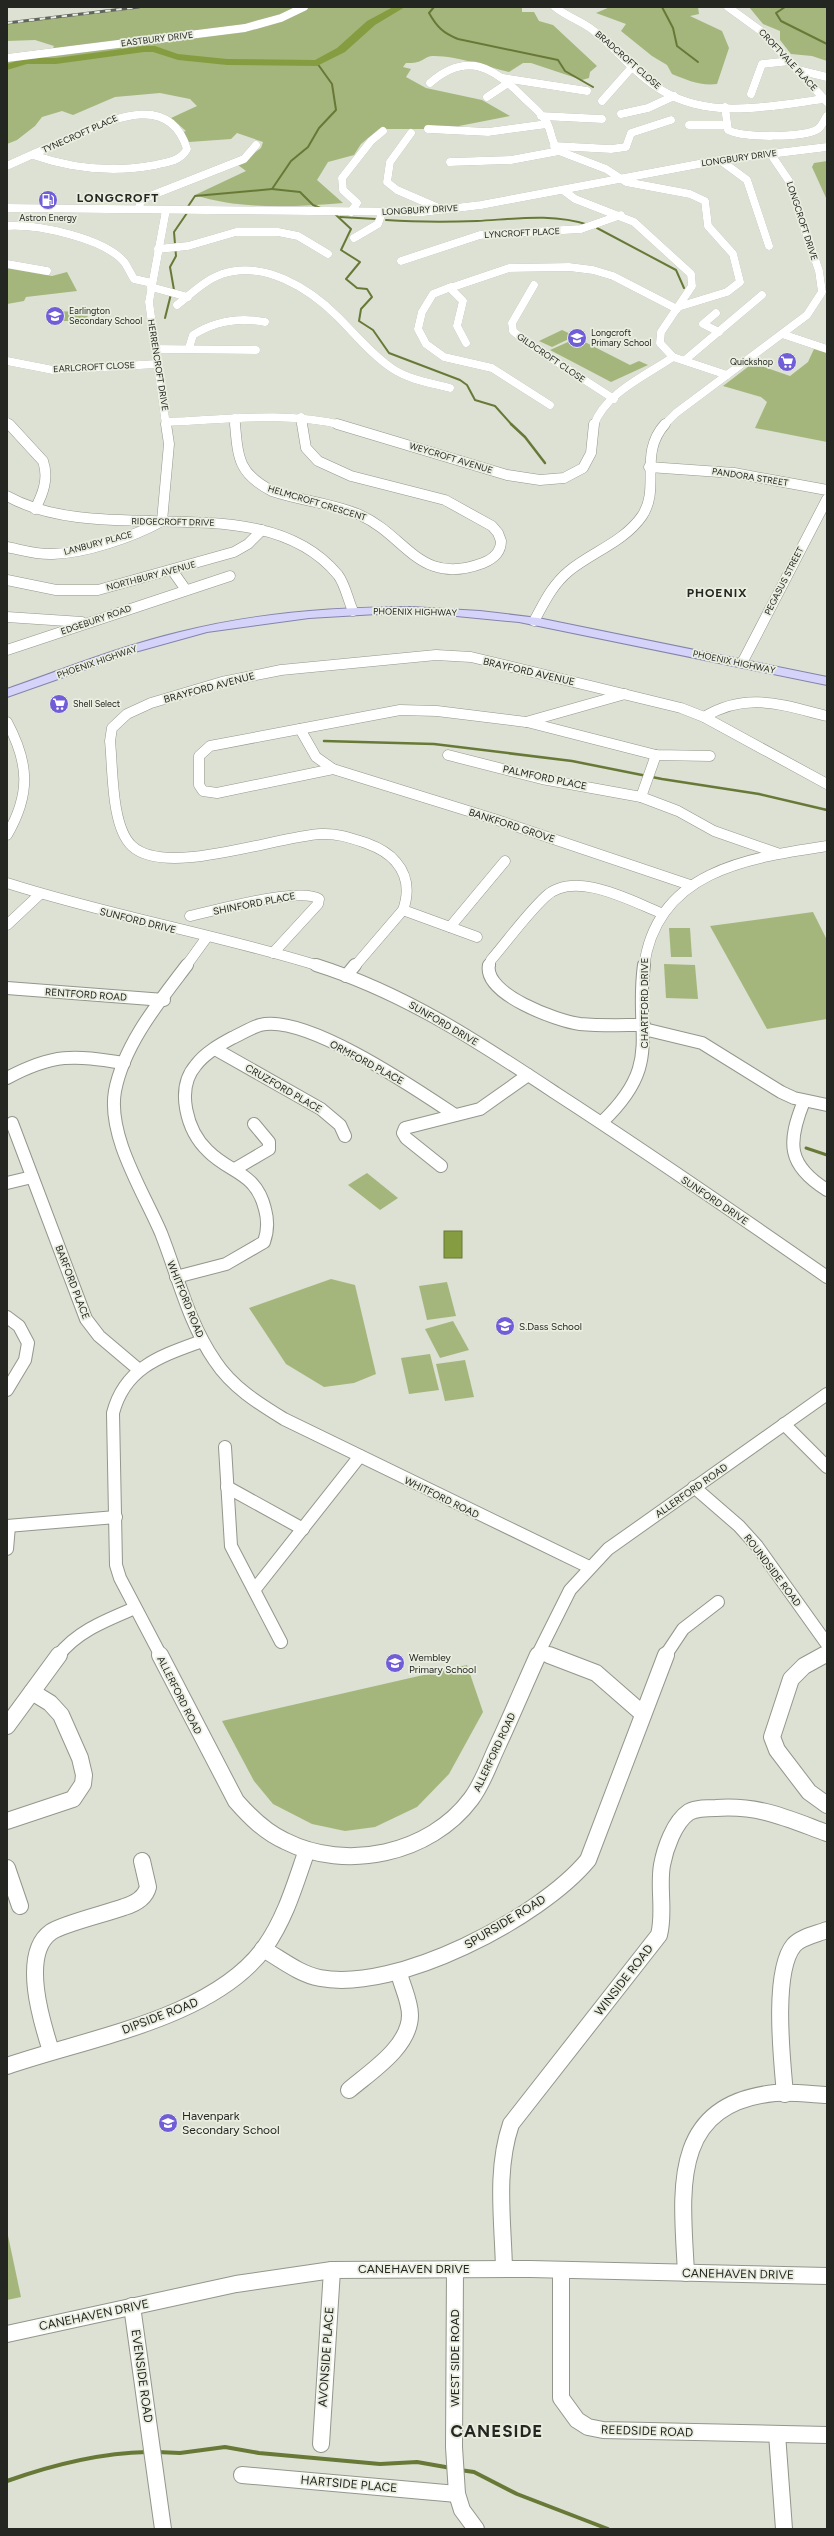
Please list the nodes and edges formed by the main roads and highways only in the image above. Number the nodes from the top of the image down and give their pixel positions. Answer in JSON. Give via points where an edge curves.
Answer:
{"nodes":[{"id":1,"x":353,"y":607,"type":"junction"},
{"id":2,"x":744,"y":660,"type":"junction"},
{"id":3,"x":827,"y":673,"type":"edge"},
{"id":4,"x":827,"y":681,"type":"edge"},
{"id":5,"x":7,"y":684,"type":"edge"},
{"id":6,"x":7,"y":693,"type":"edge"}],
"edges":[{"from":1,"to":2,"type":"main road","name":"PHOENIX HIGHWAY","via":[[537,617]]},
{"from":1,"to":5,"type":"main road","name":"PHOENIX HIGHWAY","via":[[257,612],[176,628],[133,640]]},
{"from":1,"to":6,"type":"main road","name":"PHOENIX HIGHWAY","via":[[205,630],[144,646]]},
{"from":2,"to":3,"type":"main road","name":"PHOENIX HIGHWAY"},
{"from":2,"to":4,"type":"main road","name":"PHOENIX HIGHWAY"}]}
